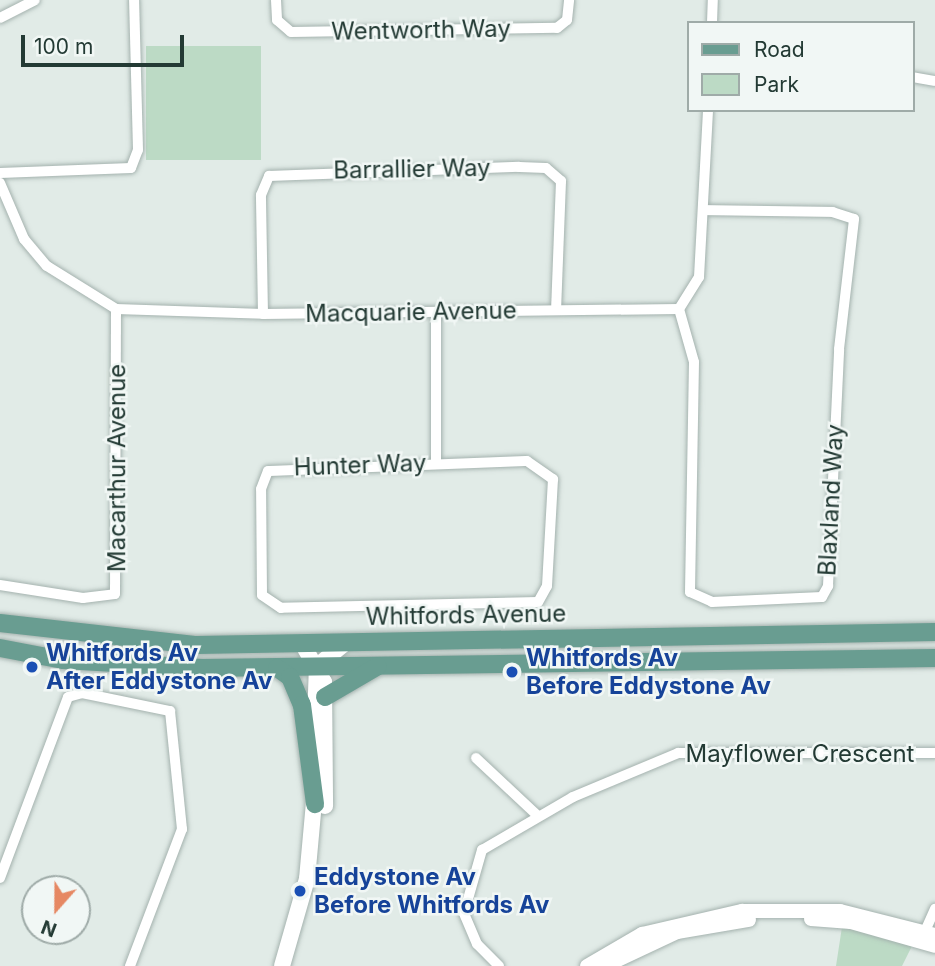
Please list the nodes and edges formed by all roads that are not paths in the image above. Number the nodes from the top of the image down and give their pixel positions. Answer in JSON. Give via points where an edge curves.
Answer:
{"nodes":[{"id":1,"x":35,"y":0,"type":"edge"},
{"id":2,"x":134,"y":0,"type":"edge"},
{"id":3,"x":276,"y":0,"type":"edge"},
{"id":4,"x":569,"y":0,"type":"edge"},
{"id":5,"x":713,"y":0,"type":"edge"},
{"id":6,"x":0,"y":18,"type":"edge"},
{"id":7,"x":712,"y":21,"type":"edge"},
{"id":8,"x":914,"y":77,"type":"edge"},
{"id":9,"x":935,"y":81,"type":"edge"},
{"id":10,"x":708,"y":112,"type":"edge"},
{"id":11,"x":0,"y":173,"type":"edge"},
{"id":12,"x":0,"y":183,"type":"edge"},
{"id":13,"x":704,"y":210,"type":"junction"},
{"id":14,"x":116,"y":309,"type":"junction"},
{"id":15,"x":679,"y":309,"type":"junction"},
{"id":16,"x":556,"y":310,"type":"junction"},
{"id":17,"x":436,"y":313,"type":"junction"},
{"id":18,"x":262,"y":314,"type":"junction"},
{"id":19,"x":436,"y":463,"type":"junction"},
{"id":20,"x":0,"y":585,"type":"edge"},
{"id":21,"x":0,"y":623,"type":"edge"},
{"id":22,"x":933,"y":631,"type":"edge"},
{"id":23,"x":353,"y":641,"type":"junction"},
{"id":24,"x":302,"y":643,"type":"junction"},
{"id":25,"x":0,"y":648,"type":"edge"},
{"id":26,"x":930,"y":656,"type":"edge"},
{"id":27,"x":381,"y":664,"type":"junction"},
{"id":28,"x":319,"y":666,"type":"junction"},
{"id":29,"x":277,"y":668,"type":"junction"},
{"id":30,"x":325,"y":697,"type":"junction"},
{"id":31,"x":935,"y":753,"type":"edge"},
{"id":32,"x":475,"y":758,"type":"dead end"},
{"id":33,"x":315,"y":804,"type":"junction"},
{"id":34,"x":537,"y":816,"type":"junction"},
{"id":35,"x":0,"y":878,"type":"edge"},
{"id":36,"x":935,"y":909,"type":"edge"},
{"id":37,"x":927,"y":935,"type":"edge"},
{"id":38,"x":935,"y":946,"type":"edge"},
{"id":39,"x":130,"y":966,"type":"edge"},
{"id":40,"x":282,"y":966,"type":"edge"},
{"id":41,"x":294,"y":966,"type":"edge"},
{"id":42,"x":499,"y":966,"type":"edge"},
{"id":43,"x":587,"y":966,"type":"edge"},
{"id":44,"x":605,"y":966,"type":"edge"}],
"edges":[{"from":1,"to":6,"type":"street"},
{"from":2,"to":11,"type":"street","via":[[138,150],[131,168]]},
{"from":3,"to":4,"type":"street","name":"Wentworth Way","via":[[276,20],[292,32],[557,28],[566,20]]},
{"from":5,"to":7,"type":"street"},
{"from":8,"to":9,"type":"street"},
{"from":10,"to":13,"type":"street"},
{"from":12,"to":14,"type":"street","name":"Macquarie Avenue","via":[[24,239],[47,266]]},
{"from":13,"to":15,"type":"street","via":[[699,277]]},
{"from":13,"to":15,"type":"street","name":"Blaxland Way","via":[[833,212],[854,219],[839,349],[828,586],[822,597],[712,602],[690,592],[694,362]]},
{"from":14,"to":18,"type":"street","name":"Macquarie Avenue"},
{"from":14,"to":20,"type":"street","name":"Macarthur Avenue","via":[[115,594],[83,598]]},
{"from":15,"to":16,"type":"street","name":"Macquarie Avenue"},
{"from":16,"to":17,"type":"street","name":"Macquarie Avenue"},
{"from":16,"to":18,"type":"street","name":"Barrallier Way","via":[[561,181],[546,168],[505,167],[269,176],[261,195]]},
{"from":17,"to":18,"type":"street","name":"Macquarie Avenue"},
{"from":17,"to":19,"type":"street"},
{"from":19,"to":19,"type":"street","name":"Hunter Way","via":[[268,471],[261,489],[262,595],[291,608],[538,602],[547,586],[553,479],[545,468],[527,461]]},
{"from":21,"to":24,"type":"main road","name":"Whitfords Avenue","via":[[169,645]]},
{"from":22,"to":23,"type":"main road","name":"Whitfords Avenue"},
{"from":23,"to":24,"type":"main road","name":"Whitfords Avenue"},
{"from":23,"to":28,"type":"main road"},
{"from":24,"to":28,"type":"main road"},
{"from":25,"to":29,"type":"main road","name":"Whitfords Avenue","via":[[129,666]]},
{"from":26,"to":27,"type":"main road","name":"Whitfords Avenue"},
{"from":27,"to":28,"type":"main road","name":"Whitfords Avenue"},
{"from":27,"to":30,"type":"main road"},
{"from":28,"to":29,"type":"main road","name":"Whitfords Avenue"},
{"from":28,"to":30,"type":"main road"},
{"from":28,"to":33,"type":"main road"},
{"from":29,"to":33,"type":"main road","via":[[290,677],[302,705]]},
{"from":30,"to":41,"type":"main road","via":[[323,829]]},
{"from":31,"to":34,"type":"street","name":"Mayflower Crescent","via":[[678,753]]},
{"from":32,"to":34,"type":"street"},
{"from":33,"to":40,"type":"main road","via":[[307,879]]},
{"from":34,"to":42,"type":"street","name":"Mayflower Crescent","via":[[482,850],[473,874],[464,913],[477,944]]},
{"from":35,"to":39,"type":"street","via":[[68,698],[82,693],[170,711],[182,829]]},
{"from":36,"to":37,"type":"street"},
{"from":37,"to":38,"type":"street"},
{"from":37,"to":43,"type":"street","via":[[840,911],[718,914],[642,934]]},
{"from":37,"to":44,"type":"street","via":[[851,922],[753,919],[677,932]]}]}
